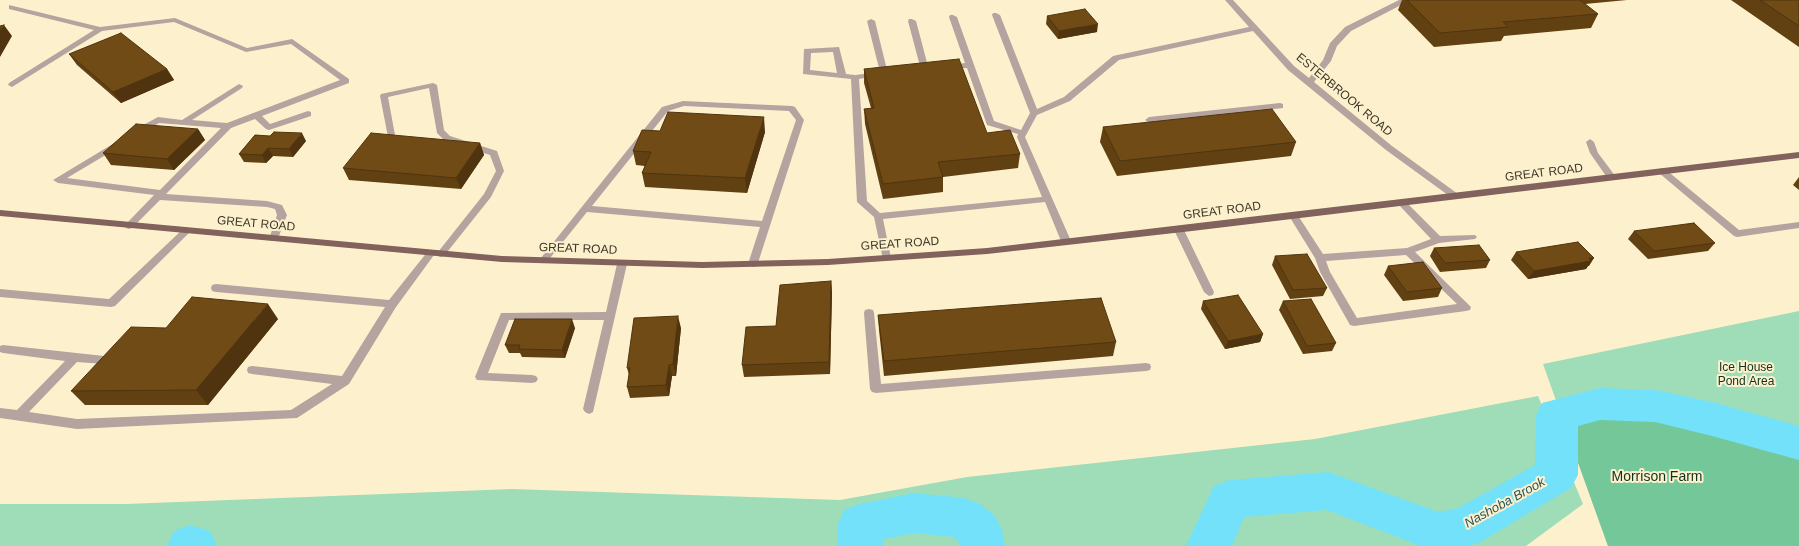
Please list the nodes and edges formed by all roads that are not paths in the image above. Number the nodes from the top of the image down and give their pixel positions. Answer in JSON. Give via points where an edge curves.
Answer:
{"nodes":[{"id":1,"x":1229,"y":0,"type":"edge"},
{"id":2,"x":1423,"y":1,"type":"edge"},
{"id":3,"x":12,"y":7,"type":"dead end"},
{"id":4,"x":996,"y":15,"type":"dead end"},
{"id":5,"x":953,"y":17,"type":"dead end"},
{"id":6,"x":871,"y":21,"type":"dead end"},
{"id":7,"x":912,"y":21,"type":"dead end"},
{"id":8,"x":1255,"y":28,"type":"junction"},
{"id":9,"x":100,"y":29,"type":"junction"},
{"id":10,"x":970,"y":65,"type":"junction"},
{"id":11,"x":842,"y":76,"type":"junction"},
{"id":12,"x":855,"y":77,"type":"junction"},
{"id":13,"x":1308,"y":83,"type":"junction"},
{"id":14,"x":12,"y":85,"type":"dead end"},
{"id":15,"x":239,"y":86,"type":"dead end"},
{"id":16,"x":1280,"y":106,"type":"dead end"},
{"id":17,"x":1034,"y":113,"type":"junction"},
{"id":18,"x":308,"y":114,"type":"dead end"},
{"id":19,"x":256,"y":115,"type":"junction"},
{"id":20,"x":1149,"y":120,"type":"dead end"},
{"id":21,"x":184,"y":122,"type":"junction"},
{"id":22,"x":228,"y":126,"type":"junction"},
{"id":23,"x":1023,"y":133,"type":"junction"},
{"id":24,"x":390,"y":135,"type":"edge"},
{"id":25,"x":1590,"y":142,"type":"dead end"},
{"id":26,"x":1799,"y":155,"type":"edge"},
{"id":27,"x":1662,"y":171,"type":"junction"},
{"id":28,"x":1611,"y":177,"type":"junction"},
{"id":29,"x":160,"y":195,"type":"junction"},
{"id":30,"x":1455,"y":196,"type":"junction"},
{"id":31,"x":1048,"y":199,"type":"junction"},
{"id":32,"x":1402,"y":203,"type":"junction"},
{"id":33,"x":585,"y":209,"type":"junction"},
{"id":34,"x":0,"y":213,"type":"edge"},
{"id":35,"x":878,"y":216,"type":"junction"},
{"id":36,"x":1294,"y":216,"type":"junction"},
{"id":37,"x":766,"y":224,"type":"junction"},
{"id":38,"x":1799,"y":225,"type":"edge"},
{"id":39,"x":129,"y":226,"type":"junction"},
{"id":40,"x":1179,"y":230,"type":"junction"},
{"id":41,"x":186,"y":231,"type":"junction"},
{"id":42,"x":1472,"y":237,"type":"dead end"},
{"id":43,"x":274,"y":239,"type":"junction"},
{"id":44,"x":1438,"y":240,"type":"junction"},
{"id":45,"x":1066,"y":242,"type":"junction"},
{"id":46,"x":1408,"y":251,"type":"junction"},
{"id":47,"x":436,"y":254,"type":"junction"},
{"id":48,"x":886,"y":258,"type":"junction"},
{"id":49,"x":1320,"y":258,"type":"junction"},
{"id":50,"x":543,"y":261,"type":"junction"},
{"id":51,"x":622,"y":264,"type":"junction"},
{"id":52,"x":753,"y":264,"type":"junction"},
{"id":53,"x":216,"y":288,"type":"dead end"},
{"id":54,"x":1210,"y":292,"type":"dead end"},
{"id":55,"x":0,"y":293,"type":"edge"},
{"id":56,"x":392,"y":304,"type":"junction"},
{"id":57,"x":869,"y":313,"type":"dead end"},
{"id":58,"x":610,"y":316,"type":"junction"},
{"id":59,"x":3,"y":349,"type":"dead end"},
{"id":60,"x":75,"y":358,"type":"junction"},
{"id":61,"x":104,"y":360,"type":"edge"},
{"id":62,"x":1146,"y":367,"type":"dead end"},
{"id":63,"x":252,"y":370,"type":"dead end"},
{"id":64,"x":532,"y":379,"type":"dead end"},
{"id":65,"x":345,"y":381,"type":"junction"},
{"id":66,"x":589,"y":409,"type":"dead end"},
{"id":67,"x":0,"y":413,"type":"edge"},
{"id":68,"x":19,"y":415,"type":"junction"}],
"edges":[{"from":1,"to":8,"type":"street","name":"ESTERBROOK ROAD"},
{"from":2,"to":13,"type":"street","via":[[1402,2],[1348,29],[1333,45],[1327,61]]},
{"from":3,"to":9,"type":"street"},
{"from":4,"to":17,"type":"street"},
{"from":5,"to":10,"type":"street"},
{"from":6,"to":12,"type":"street","via":[[887,73]]},
{"from":7,"to":10,"type":"street","via":[[929,69]]},
{"from":8,"to":13,"type":"street","name":"ESTERBROOK ROAD"},
{"from":8,"to":17,"type":"street","via":[[1116,58],[1067,99]]},
{"from":9,"to":14,"type":"street"},
{"from":9,"to":19,"type":"street","via":[[174,20],[246,50],[292,41],[346,81]]},
{"from":10,"to":23,"type":"street","via":[[990,123]]},
{"from":11,"to":11,"type":"street","via":[[806,72],[807,51],[836,48]]},
{"from":11,"to":12,"type":"street"},
{"from":12,"to":35,"type":"street","via":[[862,202]]},
{"from":13,"to":30,"type":"street","name":"ESTERBROOK ROAD","via":[[1389,148]]},
{"from":15,"to":21,"type":"street"},
{"from":16,"to":20,"type":"street"},
{"from":17,"to":23,"type":"street"},
{"from":18,"to":19,"type":"street","via":[[269,127]]},
{"from":19,"to":22,"type":"street"},
{"from":21,"to":22,"type":"street"},
{"from":21,"to":29,"type":"street","via":[[158,120],[58,180]]},
{"from":22,"to":29,"type":"street"},
{"from":23,"to":31,"type":"street","via":[[1021,137]]},
{"from":24,"to":47,"type":"street","via":[[384,96],[433,85],[440,132],[447,138],[494,152],[500,171],[488,195]]},
{"from":25,"to":28,"type":"street","via":[[1594,153]]},
{"from":26,"to":27,"type":"main road","name":"GREAT ROAD"},
{"from":27,"to":28,"type":"main road","name":"GREAT ROAD"},
{"from":27,"to":38,"type":"street","via":[[1737,234]]},
{"from":28,"to":30,"type":"main road","name":"GREAT ROAD"},
{"from":29,"to":39,"type":"street"},
{"from":29,"to":43,"type":"street","via":[[267,204],[279,208],[282,215]]},
{"from":30,"to":32,"type":"main road","name":"GREAT ROAD"},
{"from":31,"to":35,"type":"street"},
{"from":31,"to":45,"type":"street"},
{"from":32,"to":36,"type":"main road","name":"GREAT ROAD"},
{"from":32,"to":44,"type":"street"},
{"from":33,"to":37,"type":"street"},
{"from":33,"to":37,"type":"street","via":[[665,109],[683,103],[792,109],[800,120]]},
{"from":33,"to":50,"type":"street"},
{"from":34,"to":39,"type":"main road","name":"GREAT ROAD"},
{"from":35,"to":48,"type":"street"},
{"from":36,"to":40,"type":"main road","name":"GREAT ROAD"},
{"from":36,"to":49,"type":"street"},
{"from":37,"to":52,"type":"street"},
{"from":39,"to":41,"type":"main road","name":"GREAT ROAD"},
{"from":40,"to":45,"type":"main road","name":"GREAT ROAD"},
{"from":40,"to":54,"type":"street"},
{"from":41,"to":43,"type":"main road","name":"GREAT ROAD"},
{"from":41,"to":55,"type":"street","via":[[111,303]]},
{"from":42,"to":44,"type":"street"},
{"from":43,"to":47,"type":"main road","name":"GREAT ROAD"},
{"from":44,"to":46,"type":"street"},
{"from":45,"to":48,"type":"main road","name":"GREAT ROAD"},
{"from":46,"to":49,"type":"street"},
{"from":46,"to":49,"type":"street","via":[[1466,307],[1354,322],[1325,272]]},
{"from":47,"to":50,"type":"main road","name":"GREAT ROAD"},
{"from":47,"to":56,"type":"street"},
{"from":48,"to":52,"type":"main road","name":"GREAT ROAD"},
{"from":50,"to":51,"type":"main road","name":"GREAT ROAD"},
{"from":51,"to":52,"type":"main road","name":"GREAT ROAD"},
{"from":51,"to":58,"type":"street"},
{"from":53,"to":56,"type":"street"},
{"from":56,"to":65,"type":"street"},
{"from":57,"to":62,"type":"street","via":[[876,389]]},
{"from":58,"to":64,"type":"street","via":[[505,316],[481,377]]},
{"from":58,"to":66,"type":"street"},
{"from":59,"to":60,"type":"street"},
{"from":60,"to":61,"type":"street"},
{"from":60,"to":68,"type":"street"},
{"from":63,"to":65,"type":"street"},
{"from":65,"to":68,"type":"street","via":[[293,415],[77,424]]},
{"from":67,"to":68,"type":"street"}]}
